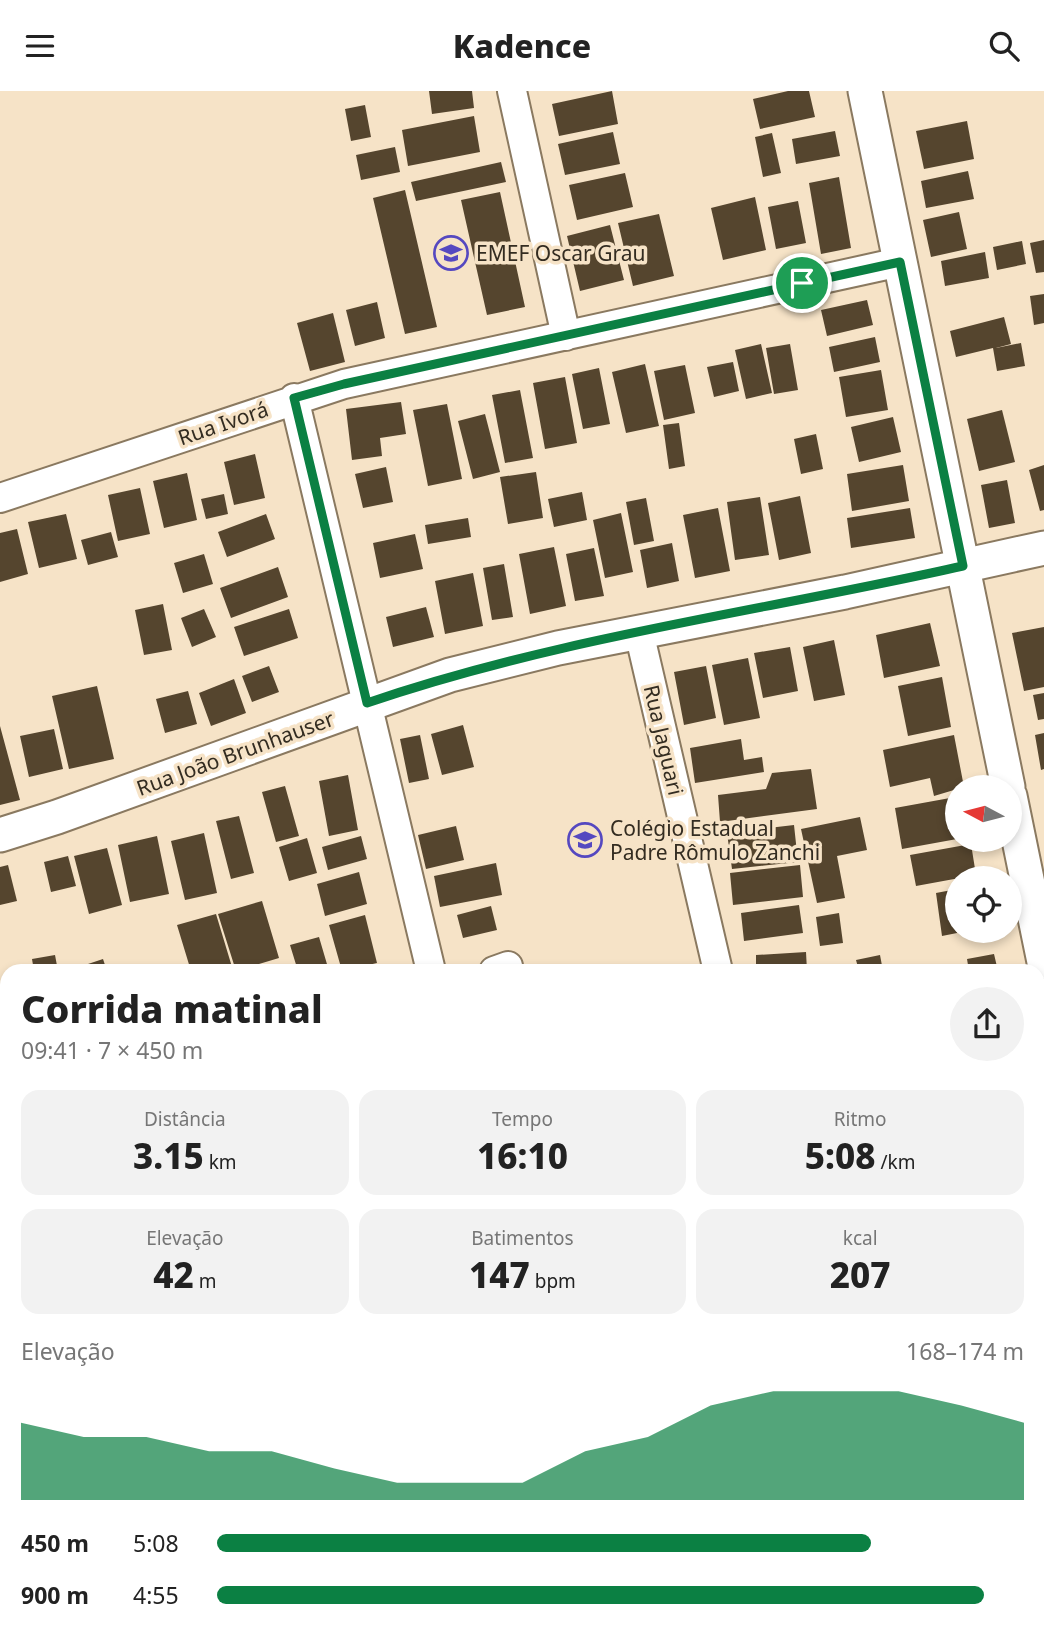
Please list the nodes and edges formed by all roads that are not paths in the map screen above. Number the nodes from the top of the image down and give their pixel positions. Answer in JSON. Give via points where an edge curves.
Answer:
{"nodes":[{"id":1,"x":512,"y":91,"type":"edge"},
{"id":2,"x":865,"y":91,"type":"edge"},
{"id":3,"x":900,"y":262,"type":"junction"},
{"id":4,"x":566,"y":335,"type":"junction"},
{"id":5,"x":294,"y":398,"type":"junction"},
{"id":6,"x":0,"y":498,"type":"edge"},
{"id":7,"x":1044,"y":548,"type":"edge"},
{"id":8,"x":963,"y":566,"type":"junction"},
{"id":9,"x":639,"y":632,"type":"junction"},
{"id":10,"x":367,"y":703,"type":"junction"},
{"id":11,"x":1006,"y":775,"type":"edge"},
{"id":12,"x":0,"y":835,"type":"edge"},
{"id":13,"x":1021,"y":852,"type":"edge"},
{"id":14,"x":1044,"y":962,"type":"edge"},
{"id":15,"x":429,"y":964,"type":"edge"},
{"id":16,"x":716,"y":964,"type":"edge"}],
"edges":[{"from":1,"to":4,"type":"street"},
{"from":2,"to":3,"type":"street"},
{"from":3,"to":4,"type":"street","name":"Rua Ivorá"},
{"from":3,"to":8,"type":"street"},
{"from":4,"to":5,"type":"street","name":"Rua Ivorá"},
{"from":5,"to":6,"type":"street","name":"Rua Ivorá"},
{"from":5,"to":10,"type":"street"},
{"from":7,"to":8,"type":"street","name":"Rua João Brunhauser"},
{"from":8,"to":9,"type":"street","name":"Rua João Brunhauser"},
{"from":8,"to":11,"type":"street"},
{"from":9,"to":10,"type":"street","name":"Rua João Brunhauser","via":[[450,675]]},
{"from":9,"to":16,"type":"street","name":"Rua Jaguari"},
{"from":10,"to":12,"type":"street","name":"Rua João Brunhauser"},
{"from":10,"to":15,"type":"street"},
{"from":13,"to":14,"type":"street"}]}
